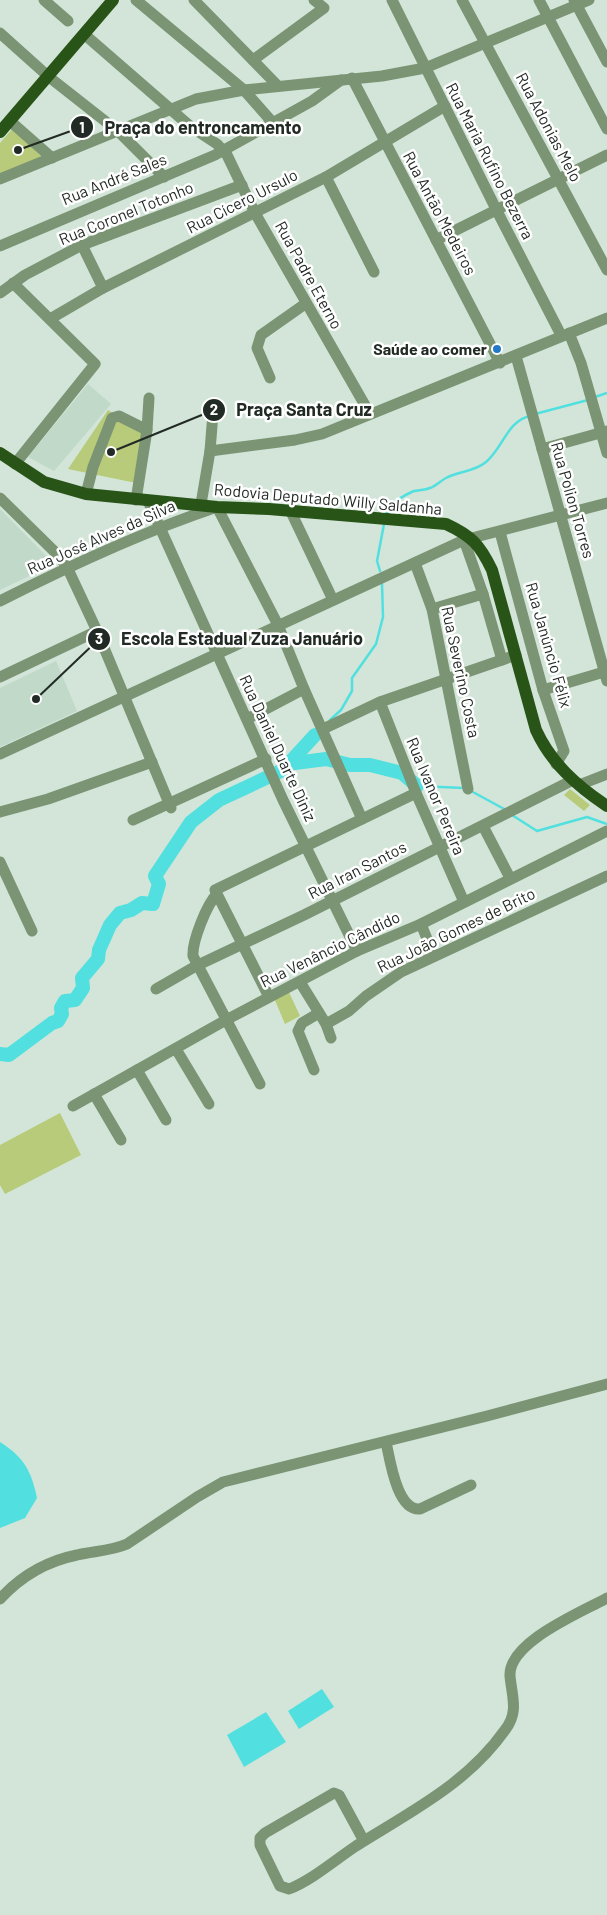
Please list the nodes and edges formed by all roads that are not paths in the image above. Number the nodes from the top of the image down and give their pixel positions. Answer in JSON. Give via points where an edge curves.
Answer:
{"nodes":[{"id":1,"x":44,"y":0,"type":"edge"},
{"id":2,"x":114,"y":0,"type":"edge"},
{"id":3,"x":136,"y":0,"type":"edge"},
{"id":4,"x":194,"y":0,"type":"edge"},
{"id":5,"x":314,"y":0,"type":"edge"},
{"id":6,"x":392,"y":0,"type":"edge"},
{"id":7,"x":462,"y":0,"type":"edge"},
{"id":8,"x":538,"y":0,"type":"edge"},
{"id":9,"x":589,"y":0,"type":"edge"},
{"id":10,"x":575,"y":3,"type":"edge"},
{"id":11,"x":547,"y":18,"type":"junction"},
{"id":12,"x":68,"y":21,"type":"dead end"},
{"id":13,"x":0,"y":33,"type":"edge"},
{"id":14,"x":84,"y":34,"type":"junction"},
{"id":15,"x":485,"y":44,"type":"junction"},
{"id":16,"x":254,"y":60,"type":"junction"},
{"id":17,"x":607,"y":62,"type":"edge"},
{"id":18,"x":426,"y":68,"type":"junction"},
{"id":19,"x":49,"y":76,"type":"junction"},
{"id":20,"x":347,"y":78,"type":"junction"},
{"id":21,"x":278,"y":86,"type":"junction"},
{"id":22,"x":244,"y":90,"type":"junction"},
{"id":23,"x":445,"y":106,"type":"junction"},
{"id":24,"x":171,"y":109,"type":"junction"},
{"id":25,"x":10,"y":121,"type":"junction"},
{"id":26,"x":273,"y":123,"type":"junction"},
{"id":27,"x":607,"y":130,"type":"edge"},
{"id":28,"x":0,"y":132,"type":"edge"},
{"id":29,"x":119,"y":132,"type":"junction"},
{"id":30,"x":385,"y":143,"type":"junction"},
{"id":31,"x":224,"y":150,"type":"junction"},
{"id":32,"x":607,"y":154,"type":"edge"},
{"id":33,"x":52,"y":158,"type":"junction"},
{"id":34,"x":164,"y":177,"type":"junction"},
{"id":35,"x":326,"y":177,"type":"junction"},
{"id":36,"x":0,"y":179,"type":"edge"},
{"id":37,"x":559,"y":180,"type":"junction"},
{"id":38,"x":242,"y":185,"type":"junction"},
{"id":39,"x":496,"y":209,"type":"junction"},
{"id":40,"x":255,"y":213,"type":"junction"},
{"id":41,"x":436,"y":240,"type":"junction"},
{"id":42,"x":82,"y":245,"type":"junction"},
{"id":43,"x":0,"y":246,"type":"edge"},
{"id":44,"x":607,"y":270,"type":"edge"},
{"id":45,"x":374,"y":272,"type":"dead end"},
{"id":46,"x":13,"y":283,"type":"junction"},
{"id":47,"x":103,"y":288,"type":"junction"},
{"id":48,"x":0,"y":293,"type":"edge"},
{"id":49,"x":305,"y":304,"type":"junction"},
{"id":50,"x":607,"y":318,"type":"edge"},
{"id":51,"x":50,"y":319,"type":"junction"},
{"id":52,"x":565,"y":334,"type":"junction"},
{"id":53,"x":516,"y":356,"type":"junction"},
{"id":54,"x":500,"y":363,"type":"junction"},
{"id":55,"x":270,"y":378,"type":"dead end"},
{"id":56,"x":149,"y":398,"type":"dead end"},
{"id":57,"x":213,"y":413,"type":"dead end"},
{"id":58,"x":370,"y":414,"type":"junction"},
{"id":59,"x":147,"y":430,"type":"junction"},
{"id":60,"x":604,"y":432,"type":"edge"},
{"id":61,"x":542,"y":449,"type":"junction"},
{"id":62,"x":210,"y":451,"type":"junction"},
{"id":63,"x":0,"y":453,"type":"edge"},
{"id":64,"x":607,"y":453,"type":"edge"},
{"id":65,"x":15,"y":464,"type":"junction"},
{"id":66,"x":86,"y":494,"type":"junction"},
{"id":67,"x":0,"y":498,"type":"edge"},
{"id":68,"x":142,"y":501,"type":"junction"},
{"id":69,"x":607,"y":503,"type":"edge"},
{"id":70,"x":202,"y":504,"type":"junction"},
{"id":71,"x":217,"y":508,"type":"junction"},
{"id":72,"x":291,"y":512,"type":"junction"},
{"id":73,"x":561,"y":515,"type":"junction"},
{"id":74,"x":160,"y":526,"type":"junction"},
{"id":75,"x":500,"y":532,"type":"junction"},
{"id":76,"x":468,"y":539,"type":"junction"},
{"id":77,"x":415,"y":563,"type":"junction"},
{"id":78,"x":67,"y":567,"type":"junction"},
{"id":79,"x":483,"y":594,"type":"junction"},
{"id":80,"x":333,"y":600,"type":"junction"},
{"id":81,"x":0,"y":601,"type":"edge"},
{"id":82,"x":432,"y":609,"type":"junction"},
{"id":83,"x":278,"y":625,"type":"junction"},
{"id":84,"x":98,"y":631,"type":"junction"},
{"id":85,"x":217,"y":653,"type":"junction"},
{"id":86,"x":516,"y":655,"type":"junction"},
{"id":87,"x":502,"y":660,"type":"junction"},
{"id":88,"x":606,"y":676,"type":"edge"},
{"id":89,"x":0,"y":677,"type":"edge"},
{"id":90,"x":447,"y":679,"type":"junction"},
{"id":91,"x":304,"y":689,"type":"junction"},
{"id":92,"x":543,"y":690,"type":"junction"},
{"id":93,"x":124,"y":696,"type":"junction"},
{"id":94,"x":380,"y":702,"type":"junction"},
{"id":95,"x":247,"y":719,"type":"junction"},
{"id":96,"x":323,"y":729,"type":"junction"},
{"id":97,"x":0,"y":754,"type":"edge"},
{"id":98,"x":266,"y":759,"type":"junction"},
{"id":99,"x":152,"y":762,"type":"junction"},
{"id":100,"x":556,"y":764,"type":"junction"},
{"id":101,"x":607,"y":774,"type":"edge"},
{"id":102,"x":576,"y":782,"type":"junction"},
{"id":103,"x":468,"y":789,"type":"dead end"},
{"id":104,"x":416,"y":793,"type":"junction"},
{"id":105,"x":169,"y":805,"type":"junction"},
{"id":106,"x":607,"y":806,"type":"edge"},
{"id":107,"x":0,"y":812,"type":"edge"},
{"id":108,"x":362,"y":819,"type":"junction"},
{"id":109,"x":132,"y":820,"type":"dead end"},
{"id":110,"x":483,"y":826,"type":"junction"},
{"id":111,"x":607,"y":830,"type":"edge"},
{"id":112,"x":440,"y":847,"type":"junction"},
{"id":113,"x":306,"y":848,"type":"junction"},
{"id":114,"x":0,"y":862,"type":"edge"},
{"id":115,"x":607,"y":876,"type":"edge"},
{"id":116,"x":510,"y":878,"type":"junction"},
{"id":117,"x":4,"y":881,"type":"edge"},
{"id":118,"x":216,"y":892,"type":"junction"},
{"id":119,"x":330,"y":900,"type":"junction"},
{"id":120,"x":464,"y":902,"type":"junction"},
{"id":121,"x":421,"y":924,"type":"junction"},
{"id":122,"x":32,"y":931,"type":"dead end"},
{"id":123,"x":241,"y":945,"type":"junction"},
{"id":124,"x":357,"y":952,"type":"junction"},
{"id":125,"x":434,"y":956,"type":"junction"},
{"id":126,"x":196,"y":966,"type":"junction"},
{"id":127,"x":300,"y":982,"type":"junction"},
{"id":128,"x":156,"y":989,"type":"dead end"},
{"id":129,"x":269,"y":997,"type":"junction"},
{"id":130,"x":319,"y":1013,"type":"junction"},
{"id":131,"x":226,"y":1020,"type":"junction"},
{"id":132,"x":326,"y":1024,"type":"junction"},
{"id":133,"x":331,"y":1038,"type":"dead end"},
{"id":134,"x":176,"y":1049,"type":"junction"},
{"id":135,"x":137,"y":1070,"type":"junction"},
{"id":136,"x":314,"y":1070,"type":"dead end"},
{"id":137,"x":260,"y":1084,"type":"dead end"},
{"id":138,"x":94,"y":1094,"type":"junction"},
{"id":139,"x":209,"y":1104,"type":"dead end"},
{"id":140,"x":73,"y":1106,"type":"dead end"},
{"id":141,"x":166,"y":1120,"type":"dead end"},
{"id":142,"x":121,"y":1140,"type":"dead end"},
{"id":143,"x":607,"y":1384,"type":"edge"},
{"id":144,"x":386,"y":1442,"type":"junction"},
{"id":145,"x":471,"y":1485,"type":"dead end"},
{"id":146,"x":607,"y":1598,"type":"edge"},
{"id":147,"x":0,"y":1599,"type":"edge"},
{"id":148,"x":364,"y":1841,"type":"junction"}],
"edges":[{"from":1,"to":12,"type":"street"},
{"from":2,"to":14,"type":"main road"},
{"from":3,"to":22,"type":"street"},
{"from":4,"to":16,"type":"street"},
{"from":5,"to":16,"type":"street","via":[[324,8]]},
{"from":6,"to":18,"type":"street","name":"Rua Maria Rufino Bezerra"},
{"from":7,"to":15,"type":"street","name":"Rua Adonias Melo"},
{"from":8,"to":11,"type":"street"},
{"from":9,"to":10,"type":"street"},
{"from":10,"to":11,"type":"street"},
{"from":10,"to":17,"type":"street"},
{"from":11,"to":15,"type":"street"},
{"from":11,"to":27,"type":"street"},
{"from":13,"to":19,"type":"street"},
{"from":14,"to":19,"type":"main road"},
{"from":14,"to":24,"type":"street"},
{"from":15,"to":18,"type":"street"},
{"from":15,"to":37,"type":"street","name":"Rua Adonias Melo"},
{"from":16,"to":21,"type":"street"},
{"from":18,"to":20,"type":"street"},
{"from":18,"to":23,"type":"street","name":"Rua Maria Rufino Bezerra"},
{"from":19,"to":25,"type":"main road"},
{"from":19,"to":29,"type":"street"},
{"from":20,"to":21,"type":"street"},
{"from":20,"to":26,"type":"street","name":"Rua André Sales"},
{"from":20,"to":30,"type":"street","name":"Rua Antão Medeiros"},
{"from":21,"to":22,"type":"street"},
{"from":22,"to":24,"type":"street","via":[[196,99]]},
{"from":22,"to":26,"type":"street"},
{"from":23,"to":30,"type":"street","name":"Rua Cícero Ursulo"},
{"from":23,"to":39,"type":"street","name":"Rua Maria Rufino Bezerra"},
{"from":24,"to":29,"type":"street"},
{"from":24,"to":31,"type":"street"},
{"from":25,"to":28,"type":"main road"},
{"from":25,"to":33,"type":"street"},
{"from":26,"to":31,"type":"street","name":"Rua André Sales"},
{"from":29,"to":33,"type":"street"},
{"from":29,"to":34,"type":"street"},
{"from":30,"to":35,"type":"street","name":"Rua Cícero Ursulo"},
{"from":30,"to":41,"type":"street","name":"Rua Antão Medeiros"},
{"from":31,"to":34,"type":"street","name":"Rua André Sales"},
{"from":31,"to":38,"type":"street","name":"Rua Padre Eterno"},
{"from":32,"to":37,"type":"street"},
{"from":33,"to":36,"type":"street"},
{"from":34,"to":43,"type":"street","name":"Rua André Sales"},
{"from":35,"to":40,"type":"street","name":"Rua Cícero Ursulo"},
{"from":35,"to":45,"type":"street"},
{"from":37,"to":39,"type":"street"},
{"from":37,"to":44,"type":"street","name":"Rua Adonias Melo"},
{"from":38,"to":40,"type":"street","name":"Rua Padre Eterno"},
{"from":38,"to":42,"type":"street","name":"Rua Coronel Totonho"},
{"from":39,"to":41,"type":"street"},
{"from":39,"to":52,"type":"street","name":"Rua Maria Rufino Bezerra"},
{"from":40,"to":47,"type":"street","name":"Rua Cícero Ursulo"},
{"from":40,"to":49,"type":"street","name":"Rua Padre Eterno"},
{"from":41,"to":54,"type":"street","name":"Rua Antão Medeiros"},
{"from":42,"to":46,"type":"street","name":"Rua Coronel Totonho"},
{"from":42,"to":47,"type":"street"},
{"from":46,"to":48,"type":"street","name":"Rua Coronel Totonho"},
{"from":46,"to":51,"type":"street"},
{"from":47,"to":51,"type":"street","name":"Rua Cícero Ursulo"},
{"from":49,"to":55,"type":"street","via":[[261,335],[257,348]]},
{"from":49,"to":58,"type":"street","name":"Rua Padre Eterno"},
{"from":50,"to":52,"type":"street"},
{"from":51,"to":65,"type":"street","via":[[95,364]]},
{"from":52,"to":53,"type":"street"},
{"from":52,"to":60,"type":"street","name":"Rua Maria Rufino Bezerra","via":[[581,363]]},
{"from":53,"to":54,"type":"street"},
{"from":53,"to":61,"type":"street","name":"Rua Polion Torres"},
{"from":54,"to":58,"type":"street"},
{"from":56,"to":59,"type":"street"},
{"from":57,"to":62,"type":"street"},
{"from":58,"to":62,"type":"street","via":[[307,438]]},
{"from":59,"to":66,"type":"street","via":[[120,416],[112,418]]},
{"from":59,"to":68,"type":"street"},
{"from":60,"to":61,"type":"street"},
{"from":60,"to":64,"type":"street","name":"Rua Maria Rufino Bezerra"},
{"from":61,"to":73,"type":"street","name":"Rua Polion Torres"},
{"from":62,"to":70,"type":"street"},
{"from":63,"to":65,"type":"main road","name":"Rodovia Deputado Willy Saldanha"},
{"from":65,"to":66,"type":"main road","name":"Rodovia Deputado Willy Saldanha","via":[[44,482]]},
{"from":66,"to":68,"type":"main road","name":"Rodovia Deputado Willy Saldanha"},
{"from":67,"to":78,"type":"street"},
{"from":68,"to":70,"type":"main road","name":"Rodovia Deputado Willy Saldanha"},
{"from":68,"to":74,"type":"street","name":"Rua Daniel Duarte Diniz"},
{"from":69,"to":73,"type":"street"},
{"from":70,"to":71,"type":"main road","name":"Rodovia Deputado Willy Saldanha"},
{"from":71,"to":72,"type":"main road","name":"Rodovia Deputado Willy Saldanha"},
{"from":71,"to":74,"type":"street","name":"Rua José Alves da Silva"},
{"from":71,"to":83,"type":"street"},
{"from":72,"to":76,"type":"main road","name":"Rodovia Deputado Willy Saldanha","via":[[446,524]]},
{"from":72,"to":80,"type":"street"},
{"from":73,"to":75,"type":"street"},
{"from":73,"to":88,"type":"street","name":"Rua Polion Torres"},
{"from":74,"to":78,"type":"street","name":"Rua José Alves da Silva"},
{"from":74,"to":85,"type":"street","name":"Rua Daniel Duarte Diniz"},
{"from":75,"to":76,"type":"street"},
{"from":75,"to":92,"type":"street","name":"Rua Janúncio Félix"},
{"from":76,"to":77,"type":"street"},
{"from":76,"to":79,"type":"street"},
{"from":76,"to":86,"type":"main road","name":"Rodovia Deputado Willy Saldanha","via":[[483,551],[492,570]]},
{"from":77,"to":80,"type":"street"},
{"from":77,"to":82,"type":"street","name":"Rua Severino Costa"},
{"from":78,"to":81,"type":"street","name":"Rua José Alves da Silva"},
{"from":78,"to":84,"type":"street"},
{"from":79,"to":82,"type":"street"},
{"from":79,"to":87,"type":"street"},
{"from":80,"to":83,"type":"street"},
{"from":82,"to":90,"type":"street","name":"Rua Severino Costa"},
{"from":83,"to":85,"type":"street"},
{"from":83,"to":91,"type":"street"},
{"from":84,"to":89,"type":"street"},
{"from":84,"to":93,"type":"street"},
{"from":85,"to":93,"type":"street"},
{"from":85,"to":95,"type":"street","name":"Rua Daniel Duarte Diniz"},
{"from":86,"to":87,"type":"street"},
{"from":86,"to":100,"type":"main road","name":"Rodovia Deputado Willy Saldanha","via":[[536,730],[544,749]]},
{"from":87,"to":90,"type":"street"},
{"from":88,"to":92,"type":"street"},
{"from":90,"to":94,"type":"street"},
{"from":90,"to":103,"type":"street","name":"Rua Severino Costa"},
{"from":91,"to":95,"type":"street"},
{"from":91,"to":96,"type":"street"},
{"from":92,"to":100,"type":"street","name":"Rua Janúncio Félix","via":[[564,751]]},
{"from":93,"to":97,"type":"street"},
{"from":93,"to":99,"type":"street"},
{"from":94,"to":96,"type":"street"},
{"from":94,"to":104,"type":"street","name":"Rua Ivanor Pereira"},
{"from":95,"to":98,"type":"street","name":"Rua Daniel Duarte Diniz"},
{"from":96,"to":108,"type":"street"},
{"from":98,"to":105,"type":"street"},
{"from":98,"to":113,"type":"street","name":"Rua Daniel Duarte Diniz"},
{"from":99,"to":105,"type":"street"},
{"from":99,"to":107,"type":"street","via":[[48,799]]},
{"from":100,"to":102,"type":"main road","name":"Rodovia Deputado Willy Saldanha"},
{"from":101,"to":102,"type":"street","name":"Rua Iran Santos"},
{"from":102,"to":106,"type":"main road","name":"Rodovia Deputado Willy Saldanha"},
{"from":102,"to":110,"type":"street","name":"Rua Iran Santos"},
{"from":104,"to":108,"type":"street"},
{"from":104,"to":112,"type":"street","name":"Rua Ivanor Pereira"},
{"from":105,"to":109,"type":"street"},
{"from":108,"to":113,"type":"street"},
{"from":110,"to":112,"type":"street","name":"Rua Iran Santos"},
{"from":110,"to":116,"type":"street"},
{"from":111,"to":116,"type":"street","name":"Rua Venâncio Cândido"},
{"from":112,"to":119,"type":"street","name":"Rua Iran Santos"},
{"from":112,"to":120,"type":"street","name":"Rua Ivanor Pereira"},
{"from":113,"to":118,"type":"street"},
{"from":113,"to":119,"type":"street","name":"Rua Daniel Duarte Diniz"},
{"from":114,"to":117,"type":"street"},
{"from":115,"to":125,"type":"street","name":"Rua João Gomes de Brito"},
{"from":116,"to":120,"type":"street","name":"Rua Venâncio Cândido"},
{"from":117,"to":122,"type":"street"},
{"from":118,"to":123,"type":"street"},
{"from":118,"to":126,"type":"street","via":[[192,948]]},
{"from":119,"to":123,"type":"street","name":"Rua Iran Santos"},
{"from":119,"to":124,"type":"street","name":"Rua Daniel Duarte Diniz"},
{"from":120,"to":121,"type":"street","name":"Rua Venâncio Cândido"},
{"from":121,"to":124,"type":"street","name":"Rua Venâncio Cândido"},
{"from":121,"to":125,"type":"street"},
{"from":123,"to":126,"type":"street","name":"Rua Iran Santos"},
{"from":123,"to":129,"type":"street"},
{"from":124,"to":127,"type":"street","name":"Rua Venâncio Cândido"},
{"from":125,"to":132,"type":"street","name":"Rua João Gomes de Brito","via":[[387,980],[349,1011]]},
{"from":126,"to":128,"type":"street","name":"Rua Iran Santos"},
{"from":126,"to":131,"type":"street"},
{"from":127,"to":129,"type":"street","name":"Rua Venâncio Cândido"},
{"from":127,"to":130,"type":"street"},
{"from":129,"to":131,"type":"street","name":"Rua Venâncio Cândido"},
{"from":130,"to":132,"type":"street"},
{"from":130,"to":136,"type":"street","via":[[299,1027],[299,1037]]},
{"from":131,"to":134,"type":"street","name":"Rua Venâncio Cândido"},
{"from":131,"to":137,"type":"street"},
{"from":132,"to":133,"type":"street"},
{"from":134,"to":135,"type":"street","name":"Rua Venâncio Cândido"},
{"from":134,"to":139,"type":"street"},
{"from":135,"to":138,"type":"street","name":"Rua Venâncio Cândido"},
{"from":135,"to":141,"type":"street"},
{"from":138,"to":140,"type":"street","name":"Rua Venâncio Cândido"},
{"from":138,"to":142,"type":"street"},
{"from":143,"to":144,"type":"street"},
{"from":144,"to":145,"type":"street","via":[[401,1496],[414,1509]]},
{"from":144,"to":147,"type":"street","via":[[223,1482],[127,1544],[49,1564],[20,1578]]},
{"from":146,"to":148,"type":"street","via":[[532,1640],[520,1651],[510,1674],[515,1709],[512,1720],[465,1775],[417,1810]]},
{"from":148,"to":148,"type":"street","via":[[289,1889],[280,1886],[260,1845],[260,1838],[265,1832],[334,1793],[339,1795]]}]}
